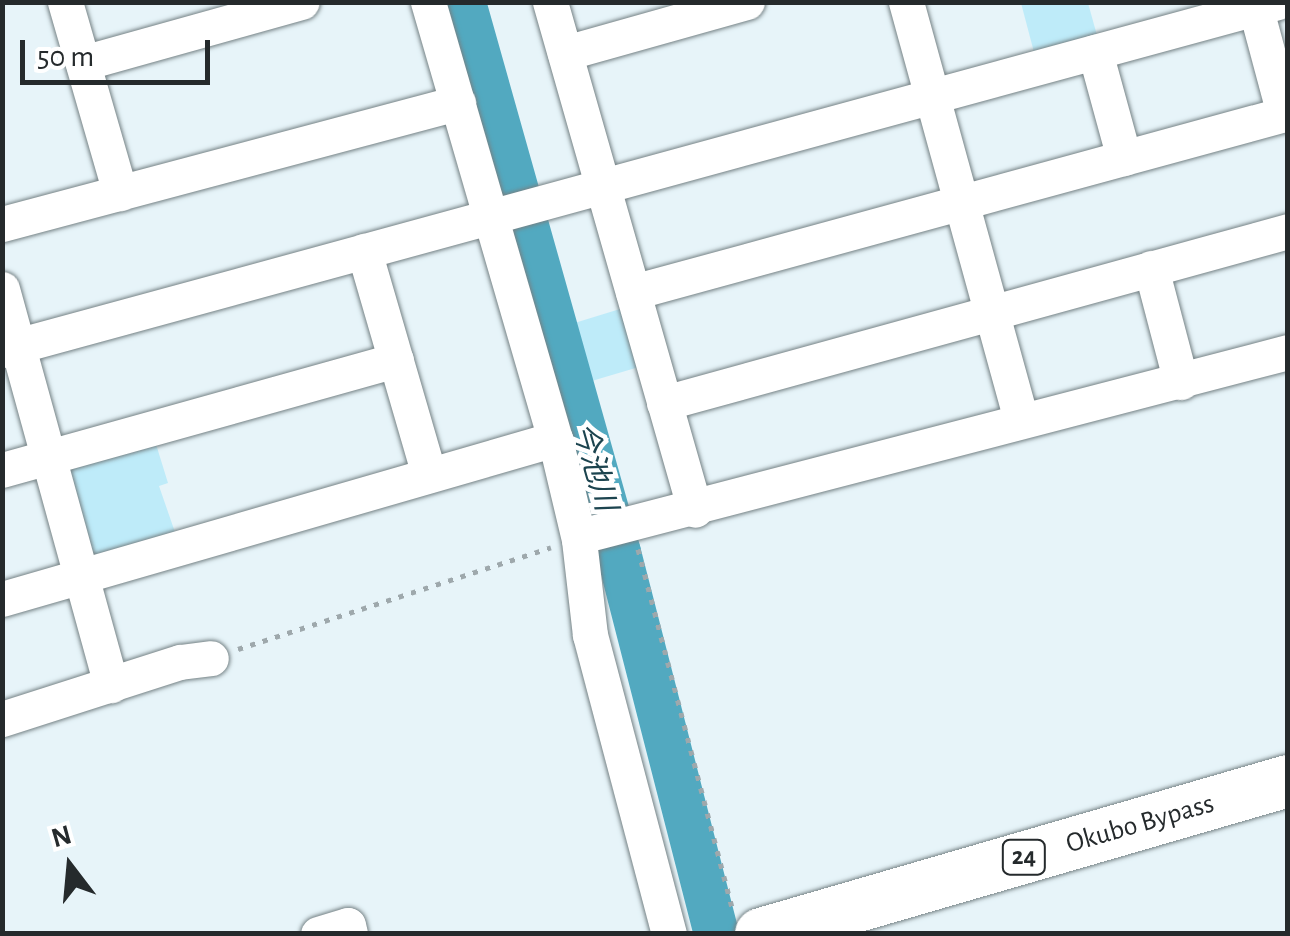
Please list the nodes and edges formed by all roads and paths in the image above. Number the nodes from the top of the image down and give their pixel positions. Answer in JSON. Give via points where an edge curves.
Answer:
{"nodes":[{"id":1,"x":66,"y":2,"type":"edge"},
{"id":2,"x":302,"y":2,"type":"edge"},
{"id":3,"x":428,"y":2,"type":"edge"},
{"id":4,"x":550,"y":2,"type":"edge"},
{"id":5,"x":747,"y":2,"type":"edge"},
{"id":6,"x":906,"y":2,"type":"edge"},
{"id":7,"x":1263,"y":4,"type":"edge"},
{"id":8,"x":1095,"y":52,"type":"junction"},
{"id":9,"x":565,"y":53,"type":"junction"},
{"id":10,"x":83,"y":63,"type":"junction"},
{"id":11,"x":932,"y":96,"type":"junction"},
{"id":12,"x":458,"y":103,"type":"junction"},
{"id":13,"x":1286,"y":114,"type":"edge"},
{"id":14,"x":1124,"y":158,"type":"junction"},
{"id":15,"x":602,"y":186,"type":"junction"},
{"id":16,"x":120,"y":193,"type":"junction"},
{"id":17,"x":961,"y":202,"type":"junction"},
{"id":18,"x":512,"y":211,"type":"junction"},
{"id":19,"x":2,"y":224,"type":"edge"},
{"id":20,"x":1288,"y":231,"type":"edge"},
{"id":21,"x":364,"y":251,"type":"junction"},
{"id":22,"x":1151,"y":268,"type":"junction"},
{"id":23,"x":2,"y":289,"type":"edge"},
{"id":24,"x":633,"y":292,"type":"junction"},
{"id":25,"x":992,"y":312,"type":"junction"},
{"id":26,"x":10,"y":348,"type":"edge"},
{"id":27,"x":1288,"y":352,"type":"edge"},
{"id":28,"x":396,"y":360,"type":"junction"},
{"id":29,"x":1181,"y":382,"type":"junction"},
{"id":30,"x":664,"y":403,"type":"junction"},
{"id":31,"x":1022,"y":420,"type":"junction"},
{"id":32,"x":555,"y":439,"type":"junction"},
{"id":33,"x":49,"y":457,"type":"junction"},
{"id":34,"x":2,"y":470,"type":"edge"},
{"id":35,"x":429,"y":475,"type":"junction"},
{"id":36,"x":695,"y":510,"type":"junction"},
{"id":37,"x":631,"y":522,"type":"junction"},
{"id":38,"x":596,"y":532,"type":"dead end"},
{"id":39,"x":561,"y":543,"type":"dead end"},
{"id":40,"x":81,"y":576,"type":"junction"},
{"id":41,"x":2,"y":599,"type":"edge"},
{"id":42,"x":212,"y":658,"type":"joint"},
{"id":43,"x":111,"y":685,"type":"junction"},
{"id":44,"x":2,"y":719,"type":"edge"},
{"id":45,"x":1288,"y":781,"type":"edge"},
{"id":46,"x":748,"y":927,"type":"edge"},
{"id":47,"x":318,"y":934,"type":"edge"},
{"id":48,"x":350,"y":934,"type":"edge"},
{"id":49,"x":669,"y":934,"type":"edge"}],
"edges":[{"from":1,"to":10,"type":"street"},
{"from":2,"to":10,"type":"street"},
{"from":3,"to":12,"type":"street"},
{"from":4,"to":9,"type":"street"},
{"from":5,"to":9,"type":"street"},
{"from":6,"to":11,"type":"street"},
{"from":7,"to":8,"type":"street"},
{"from":7,"to":13,"type":"street"},
{"from":8,"to":11,"type":"street"},
{"from":8,"to":14,"type":"street"},
{"from":9,"to":15,"type":"street"},
{"from":10,"to":16,"type":"street"},
{"from":11,"to":15,"type":"street"},
{"from":11,"to":17,"type":"street"},
{"from":12,"to":16,"type":"street"},
{"from":12,"to":18,"type":"street"},
{"from":13,"to":14,"type":"street"},
{"from":14,"to":17,"type":"street"},
{"from":15,"to":18,"type":"street"},
{"from":15,"to":24,"type":"street"},
{"from":16,"to":19,"type":"street"},
{"from":17,"to":24,"type":"street"},
{"from":17,"to":25,"type":"street"},
{"from":18,"to":21,"type":"street"},
{"from":18,"to":32,"type":"street"},
{"from":20,"to":22,"type":"street"},
{"from":21,"to":26,"type":"street"},
{"from":21,"to":28,"type":"street"},
{"from":22,"to":25,"type":"street"},
{"from":22,"to":29,"type":"street"},
{"from":23,"to":26,"type":"street"},
{"from":24,"to":30,"type":"street"},
{"from":25,"to":30,"type":"street"},
{"from":25,"to":31,"type":"street"},
{"from":26,"to":33,"type":"street"},
{"from":27,"to":29,"type":"street"},
{"from":28,"to":33,"type":"street"},
{"from":28,"to":35,"type":"street"},
{"from":29,"to":31,"type":"street"},
{"from":30,"to":36,"type":"street"},
{"from":31,"to":36,"type":"street"},
{"from":32,"to":35,"type":"street"},
{"from":32,"to":49,"type":"street","via":[[579,540],[590,635]]},
{"from":33,"to":34,"type":"street"},
{"from":33,"to":40,"type":"street"},
{"from":35,"to":40,"type":"street"},
{"from":36,"to":37,"type":"street"},
{"from":37,"to":38,"type":"street"},
{"from":37,"to":46,"type":"path"},
{"from":39,"to":42,"type":"path"},
{"from":40,"to":41,"type":"street"},
{"from":40,"to":43,"type":"street"},
{"from":42,"to":43,"type":"street"},
{"from":43,"to":44,"type":"street"},
{"from":45,"to":46,"type":"highway","name":"Okubo Bypass","number":"24"},
{"from":47,"to":48,"type":"street","via":[[348,925]]}]}
